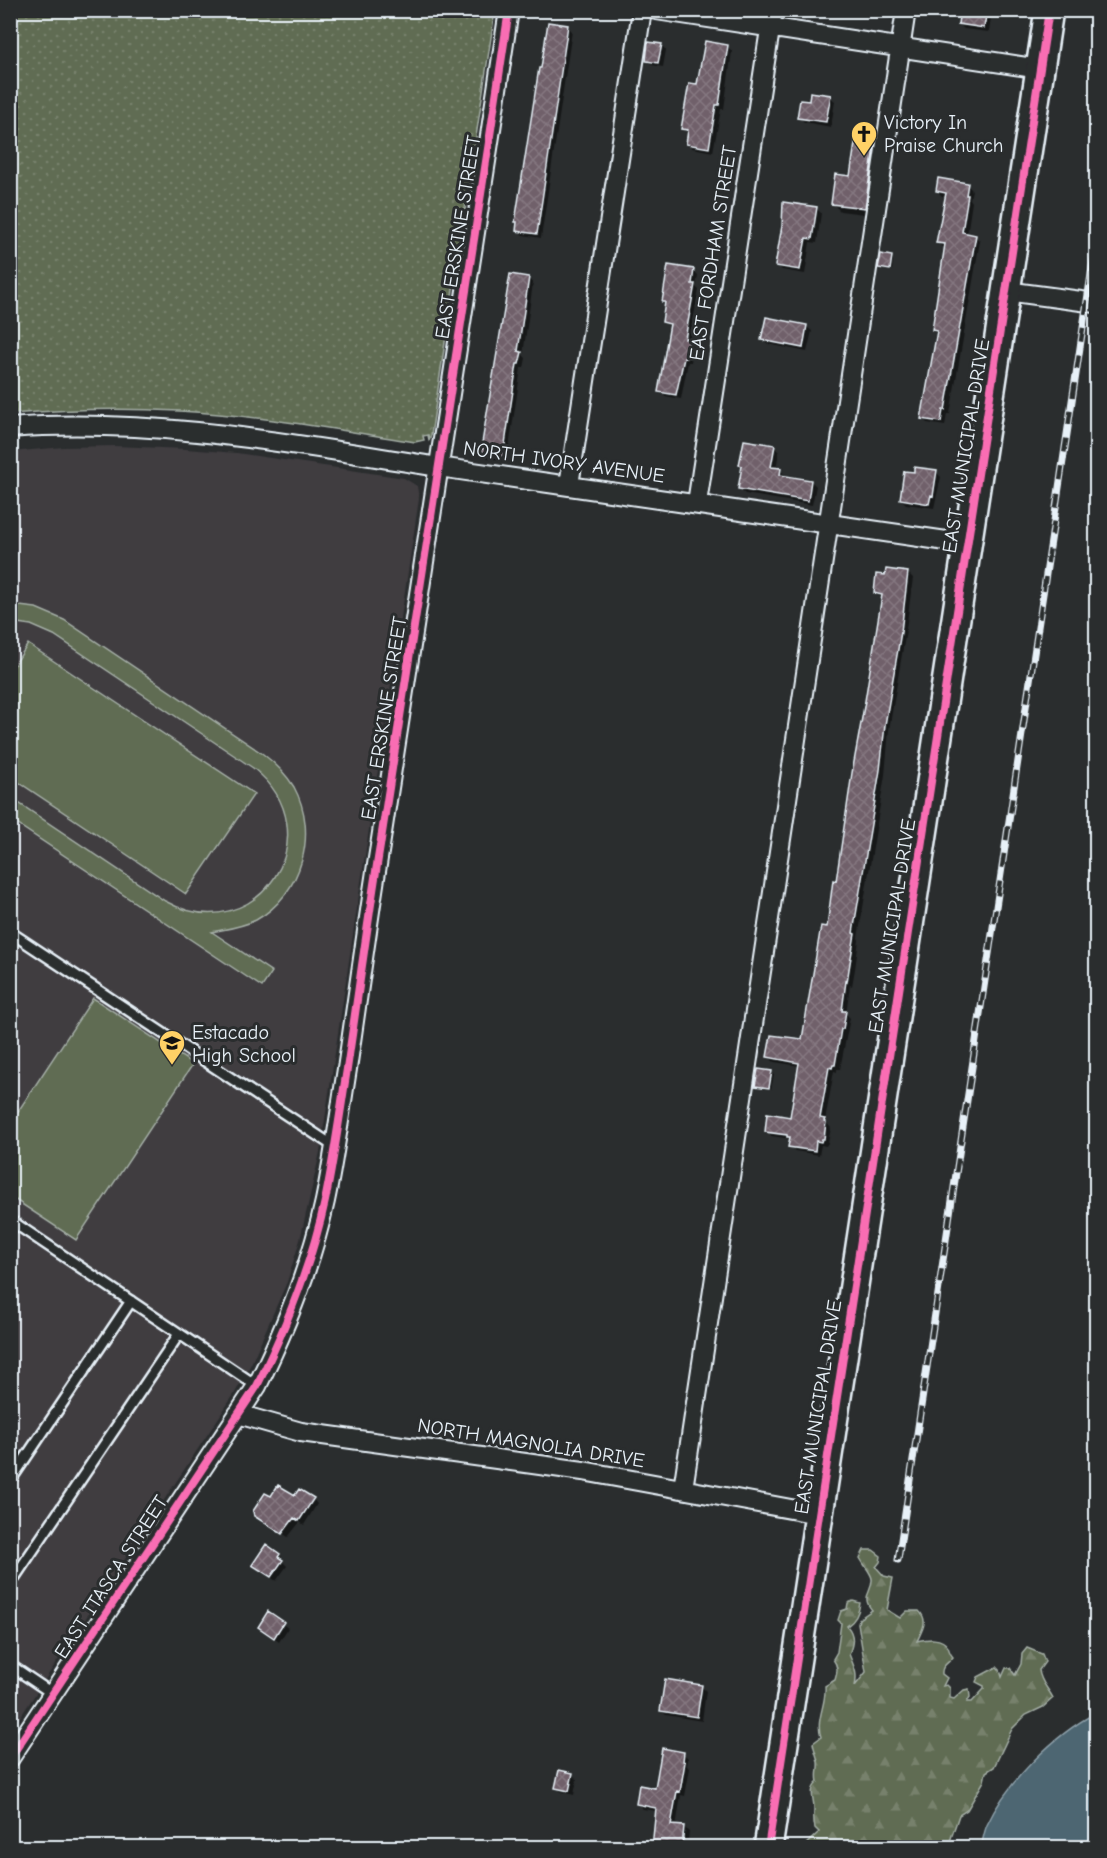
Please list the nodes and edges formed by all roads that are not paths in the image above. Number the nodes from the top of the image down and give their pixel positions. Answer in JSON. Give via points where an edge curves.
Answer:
{"nodes":[{"id":1,"x":509,"y":10,"type":"edge"},
{"id":2,"x":642,"y":10,"type":"edge"},
{"id":3,"x":656,"y":10,"type":"edge"},
{"id":4,"x":906,"y":10,"type":"edge"},
{"id":5,"x":1049,"y":10,"type":"edge"},
{"id":6,"x":772,"y":19,"type":"edge"},
{"id":7,"x":901,"y":48,"type":"junction"},
{"id":8,"x":1040,"y":69,"type":"junction"},
{"id":9,"x":1006,"y":291,"type":"junction"},
{"id":10,"x":1096,"y":303,"type":"edge"},
{"id":11,"x":10,"y":428,"type":"edge"},
{"id":12,"x":441,"y":467,"type":"junction"},
{"id":13,"x":569,"y":485,"type":"junction"},
{"id":14,"x":697,"y":503,"type":"junction"},
{"id":15,"x":829,"y":523,"type":"junction"},
{"id":16,"x":967,"y":543,"type":"junction"},
{"id":17,"x":10,"y":932,"type":"edge"},
{"id":18,"x":335,"y":1146,"type":"junction"},
{"id":19,"x":10,"y":1220,"type":"edge"},
{"id":20,"x":131,"y":1301,"type":"junction"},
{"id":21,"x":178,"y":1334,"type":"junction"},
{"id":22,"x":256,"y":1386,"type":"junction"},
{"id":23,"x":238,"y":1414,"type":"junction"},
{"id":24,"x":10,"y":1481,"type":"edge"},
{"id":25,"x":683,"y":1489,"type":"junction"},
{"id":26,"x":818,"y":1514,"type":"junction"},
{"id":27,"x":10,"y":1584,"type":"edge"},
{"id":28,"x":10,"y":1665,"type":"edge"},
{"id":29,"x":53,"y":1694,"type":"junction"},
{"id":30,"x":10,"y":1758,"type":"edge"},
{"id":31,"x":768,"y":1848,"type":"edge"}],
"edges":[{"from":1,"to":12,"type":"street","name":"EAST ERSKINE STREET"},
{"from":2,"to":13,"type":"street"},
{"from":3,"to":6,"type":"street"},
{"from":4,"to":7,"type":"street"},
{"from":5,"to":8,"type":"street","name":"EAST MUNICIPAL DRIVE"},
{"from":6,"to":7,"type":"street"},
{"from":6,"to":14,"type":"street","name":"EAST FORDHAM STREET"},
{"from":7,"to":8,"type":"street"},
{"from":7,"to":15,"type":"street"},
{"from":8,"to":9,"type":"street","name":"EAST MUNICIPAL DRIVE"},
{"from":9,"to":10,"type":"street"},
{"from":9,"to":16,"type":"street","name":"EAST MUNICIPAL DRIVE"},
{"from":11,"to":12,"type":"street","name":"NORTH IVORY AVENUE","via":[[96,425],[204,432]]},
{"from":12,"to":13,"type":"street","name":"NORTH IVORY AVENUE"},
{"from":12,"to":18,"type":"street","name":"EAST ERSKINE STREET"},
{"from":13,"to":14,"type":"street","name":"NORTH IVORY AVENUE"},
{"from":14,"to":15,"type":"street","name":"NORTH IVORY AVENUE"},
{"from":15,"to":16,"type":"street","name":"NORTH IVORY AVENUE"},
{"from":15,"to":25,"type":"street"},
{"from":16,"to":26,"type":"street","name":"EAST MUNICIPAL DRIVE"},
{"from":17,"to":18,"type":"lane"},
{"from":18,"to":22,"type":"street","name":"EAST ERSKINE STREET","via":[[324,1203],[298,1294]]},
{"from":19,"to":20,"type":"lane"},
{"from":20,"to":21,"type":"lane"},
{"from":20,"to":24,"type":"lane"},
{"from":21,"to":22,"type":"lane"},
{"from":21,"to":27,"type":"lane"},
{"from":22,"to":23,"type":"street","name":"EAST ERSKINE STREET"},
{"from":23,"to":25,"type":"street","name":"NORTH MAGNOLIA DRIVE","via":[[301,1432],[583,1471]]},
{"from":23,"to":29,"type":"street","name":"EAST ITASCA STREET"},
{"from":25,"to":26,"type":"street","name":"NORTH MAGNOLIA DRIVE"},
{"from":26,"to":31,"type":"street","name":"EAST MUNICIPAL DRIVE"},
{"from":28,"to":29,"type":"lane"},
{"from":29,"to":30,"type":"street","name":"EAST ITASCA STREET"}]}
